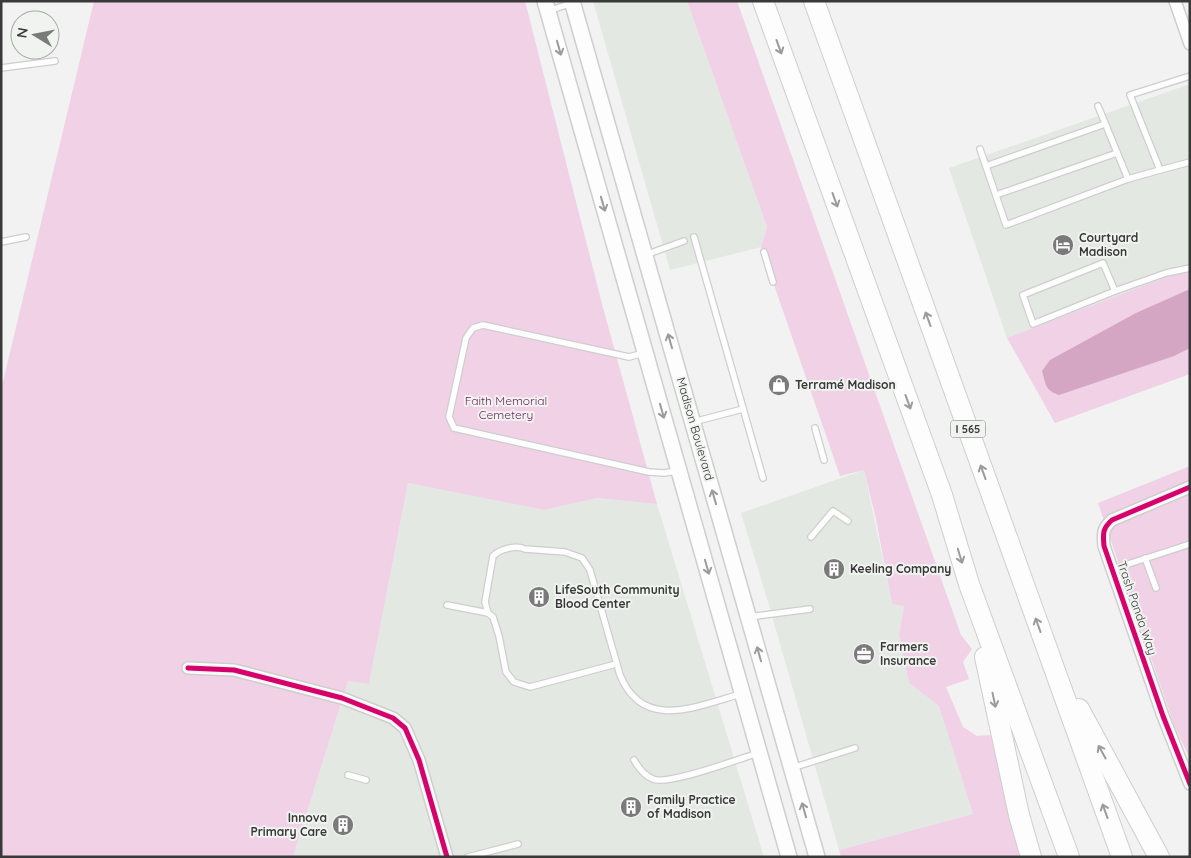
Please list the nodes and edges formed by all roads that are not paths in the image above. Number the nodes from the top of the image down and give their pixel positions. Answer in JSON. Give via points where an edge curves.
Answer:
{"nodes":[{"id":1,"x":762,"y":1,"type":"edge"},
{"id":2,"x":814,"y":1,"type":"edge"},
{"id":3,"x":1175,"y":1,"type":"edge"},
{"id":4,"x":575,"y":2,"type":"edge"},
{"id":5,"x":547,"y":6,"type":"edge"},
{"id":6,"x":1190,"y":44,"type":"edge"},
{"id":7,"x":55,"y":61,"type":"dead end"},
{"id":8,"x":1,"y":68,"type":"edge"},
{"id":9,"x":1190,"y":76,"type":"edge"},
{"id":10,"x":1098,"y":106,"type":"dead end"},
{"id":11,"x":1105,"y":124,"type":"junction"},
{"id":12,"x":980,"y":149,"type":"dead end"},
{"id":13,"x":1117,"y":153,"type":"junction"},
{"id":14,"x":1190,"y":162,"type":"edge"},
{"id":15,"x":986,"y":166,"type":"junction"},
{"id":16,"x":1160,"y":170,"type":"junction"},
{"id":17,"x":1128,"y":179,"type":"junction"},
{"id":18,"x":996,"y":195,"type":"junction"},
{"id":19,"x":26,"y":237,"type":"dead end"},
{"id":20,"x":694,"y":237,"type":"dead end"},
{"id":21,"x":684,"y":241,"type":"dead end"},
{"id":22,"x":1,"y":242,"type":"edge"},
{"id":23,"x":764,"y":252,"type":"dead end"},
{"id":24,"x":645,"y":255,"type":"junction"},
{"id":25,"x":1190,"y":268,"type":"edge"},
{"id":26,"x":773,"y":282,"type":"dead end"},
{"id":27,"x":1115,"y":291,"type":"junction"},
{"id":28,"x":646,"y":353,"type":"junction"},
{"id":29,"x":743,"y":409,"type":"junction"},
{"id":30,"x":693,"y":422,"type":"junction"},
{"id":31,"x":815,"y":428,"type":"dead end"},
{"id":32,"x":824,"y":460,"type":"dead end"},
{"id":33,"x":679,"y":471,"type":"junction"},
{"id":34,"x":763,"y":478,"type":"dead end"},
{"id":35,"x":1190,"y":487,"type":"edge"},
{"id":36,"x":721,"y":520,"type":"junction"},
{"id":37,"x":848,"y":521,"type":"dead end"},
{"id":38,"x":696,"y":529,"type":"junction"},
{"id":39,"x":811,"y":537,"type":"dead end"},
{"id":40,"x":1190,"y":544,"type":"edge"},
{"id":41,"x":1145,"y":558,"type":"junction"},
{"id":42,"x":1113,"y":569,"type":"junction"},
{"id":43,"x":969,"y":584,"type":"junction"},
{"id":44,"x":1156,"y":588,"type":"dead end"},
{"id":45,"x":447,"y":605,"type":"dead end"},
{"id":46,"x":810,"y":609,"type":"dead end"},
{"id":47,"x":488,"y":613,"type":"junction"},
{"id":48,"x":748,"y":617,"type":"junction"},
{"id":49,"x":1047,"y":651,"type":"junction"},
{"id":50,"x":616,"y":664,"type":"junction"},
{"id":51,"x":188,"y":668,"type":"dead end"},
{"id":52,"x":743,"y":694,"type":"junction"},
{"id":53,"x":855,"y":748,"type":"dead end"},
{"id":54,"x":760,"y":752,"type":"junction"},
{"id":55,"x":634,"y":760,"type":"dead end"},
{"id":56,"x":792,"y":768,"type":"junction"},
{"id":57,"x":348,"y":775,"type":"dead end"},
{"id":58,"x":366,"y":780,"type":"dead end"},
{"id":59,"x":1190,"y":784,"type":"edge"},
{"id":60,"x":518,"y":844,"type":"dead end"},
{"id":61,"x":447,"y":857,"type":"edge"},
{"id":62,"x":468,"y":857,"type":"edge"},
{"id":63,"x":789,"y":857,"type":"edge"},
{"id":64,"x":817,"y":857,"type":"edge"},
{"id":65,"x":1031,"y":857,"type":"edge"},
{"id":66,"x":1069,"y":857,"type":"edge"},
{"id":67,"x":1122,"y":857,"type":"edge"},
{"id":68,"x":1159,"y":857,"type":"edge"}],
"edges":[{"from":1,"to":43,"type":"highway","one_way":true,"via":[[942,496]]},
{"from":49,"to":2,"type":"highway","number":"I 565","one_way":true},
{"from":3,"to":6,"type":"street"},
{"from":4,"to":5,"type":"lane"},
{"from":4,"to":24,"type":"main road","name":"Madison Boulevard"},
{"from":5,"to":28,"type":"main road","one_way":true},
{"from":7,"to":8,"type":"lane"},
{"from":9,"to":16,"type":"lane","via":[[1130,95]]},
{"from":10,"to":11,"type":"lane"},
{"from":11,"to":13,"type":"lane"},
{"from":11,"to":15,"type":"lane"},
{"from":12,"to":15,"type":"lane"},
{"from":13,"to":17,"type":"lane"},
{"from":13,"to":18,"type":"lane"},
{"from":14,"to":16,"type":"lane"},
{"from":15,"to":18,"type":"lane"},
{"from":16,"to":17,"type":"lane"},
{"from":17,"to":18,"type":"lane","via":[[1006,224]]},
{"from":19,"to":22,"type":"lane"},
{"from":20,"to":29,"type":"lane"},
{"from":21,"to":24,"type":"lane"},
{"from":23,"to":26,"type":"lane"},
{"from":30,"to":24,"type":"main road","name":"Madison Boulevard","one_way":true},
{"from":25,"to":27,"type":"lane"},
{"from":27,"to":27,"type":"lane","via":[[1033,324],[1023,295],[1103,263]]},
{"from":28,"to":33,"type":"main road","one_way":true},
{"from":28,"to":33,"type":"lane","via":[[630,357],[482,326],[473,328],[466,338],[449,417],[454,428],[521,444],[649,472]]},
{"from":29,"to":30,"type":"lane"},
{"from":29,"to":34,"type":"lane"},
{"from":36,"to":30,"type":"main road","name":"Madison Boulevard","one_way":true},
{"from":31,"to":32,"type":"lane"},
{"from":33,"to":38,"type":"main road"},
{"from":35,"to":42,"type":"street","name":"Trash Panda Way","via":[[1112,520],[1105,526],[1102,533],[1104,546]]},
{"from":36,"to":38,"type":"main road"},
{"from":36,"to":48,"type":"main road","name":"Madison Boulevard"},
{"from":37,"to":39,"type":"lane","via":[[833,511]]},
{"from":38,"to":52,"type":"main road","one_way":true},
{"from":40,"to":41,"type":"lane"},
{"from":41,"to":42,"type":"lane"},
{"from":41,"to":44,"type":"lane"},
{"from":42,"to":59,"type":"street","name":"Trash Panda Way"},
{"from":43,"to":65,"type":"highway","one_way":true},
{"from":43,"to":66,"type":"highway"},
{"from":45,"to":47,"type":"lane"},
{"from":46,"to":48,"type":"lane"},
{"from":47,"to":50,"type":"lane","via":[[493,617],[499,636],[506,672],[514,682],[530,687]]},
{"from":47,"to":50,"type":"lane","via":[[485,602],[493,556],[498,552],[519,547],[565,552],[582,558],[590,570]]},
{"from":56,"to":48,"type":"main road","name":"Madison Boulevard","one_way":true},
{"from":67,"to":49,"type":"highway","number":"I 565","one_way":true},
{"from":68,"to":49,"type":"highway","one_way":true},
{"from":50,"to":52,"type":"lane","via":[[624,686],[632,696],[654,709],[679,710]]},
{"from":51,"to":61,"type":"street","via":[[234,670],[342,698],[393,718],[405,728],[419,760]]},
{"from":52,"to":54,"type":"main road"},
{"from":53,"to":56,"type":"lane"},
{"from":54,"to":55,"type":"lane","via":[[664,780],[653,780]]},
{"from":54,"to":63,"type":"main road"},
{"from":64,"to":56,"type":"main road","name":"Madison Boulevard","one_way":true},
{"from":57,"to":58,"type":"lane"},
{"from":60,"to":62,"type":"lane"}]}
